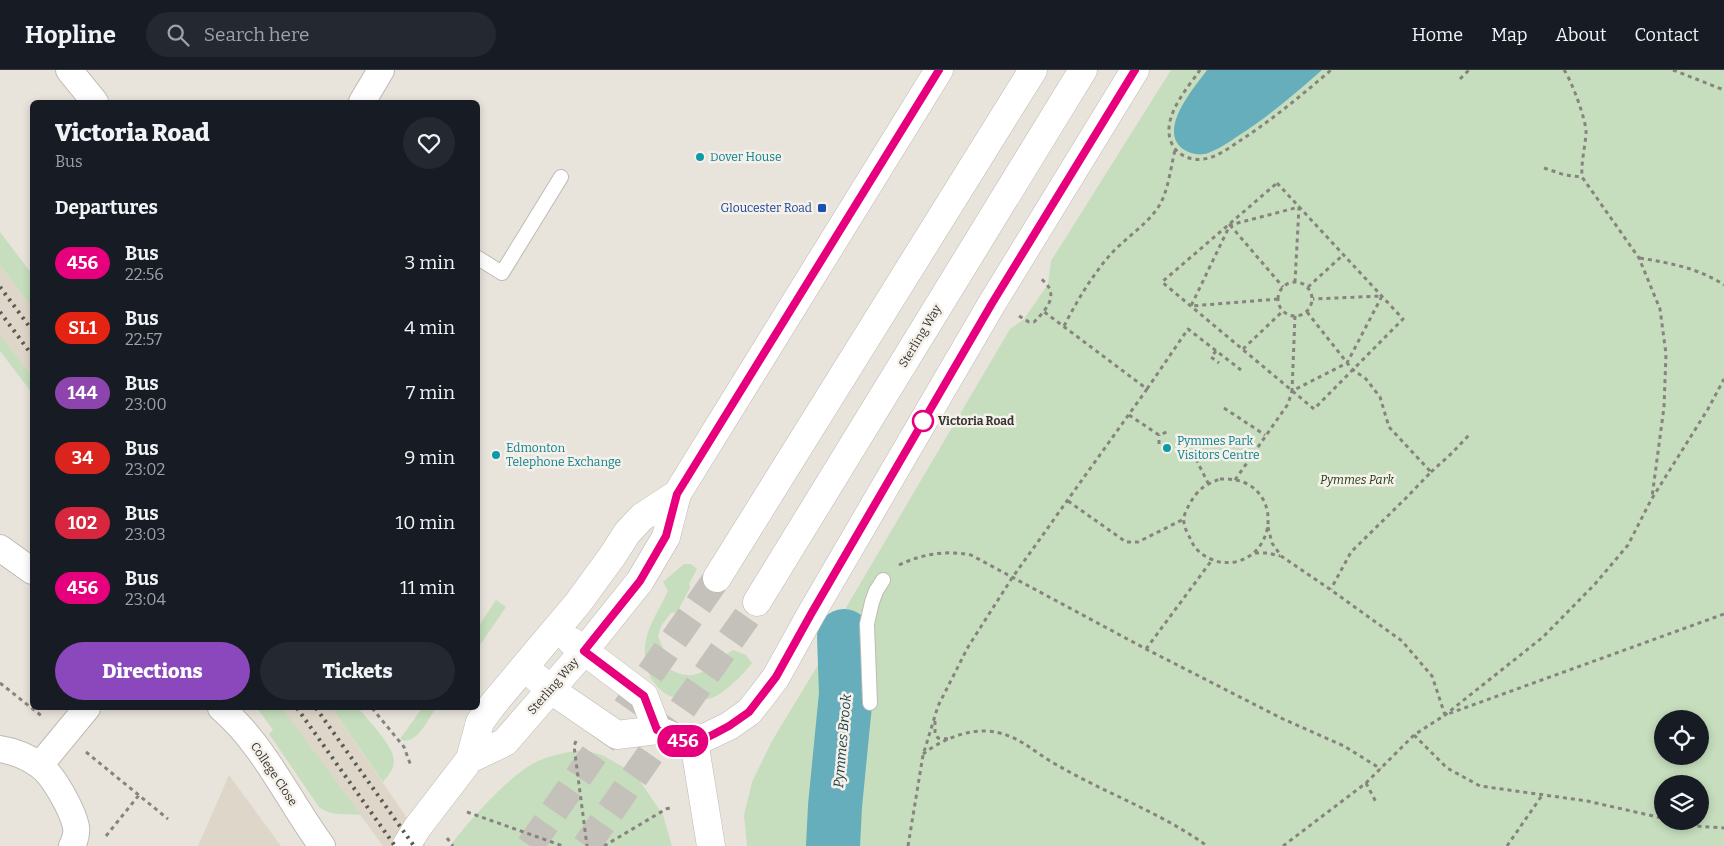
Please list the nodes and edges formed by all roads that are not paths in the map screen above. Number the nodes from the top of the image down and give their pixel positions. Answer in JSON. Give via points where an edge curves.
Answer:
{"nodes":[{"id":1,"x":70,"y":70,"type":"edge"},
{"id":2,"x":381,"y":70,"type":"edge"},
{"id":3,"x":939,"y":70,"type":"edge"},
{"id":4,"x":1033,"y":70,"type":"edge"},
{"id":5,"x":1083,"y":70,"type":"edge"},
{"id":6,"x":1135,"y":70,"type":"edge"},
{"id":7,"x":92,"y":100,"type":"edge"},
{"id":8,"x":363,"y":100,"type":"edge"},
{"id":9,"x":561,"y":177,"type":"dead end"},
{"id":10,"x":480,"y":259,"type":"edge"},
{"id":11,"x":677,"y":494,"type":"junction"},
{"id":12,"x":0,"y":548,"type":"edge"},
{"id":13,"x":30,"y":570,"type":"edge"},
{"id":14,"x":717,"y":578,"type":"tunnel mouth"},
{"id":15,"x":883,"y":580,"type":"road end"},
{"id":16,"x":757,"y":602,"type":"tunnel mouth"},
{"id":17,"x":556,"y":630,"type":"junction"},
{"id":18,"x":584,"y":651,"type":"junction"},
{"id":19,"x":524,"y":668,"type":"junction"},
{"id":20,"x":551,"y":690,"type":"junction"},
{"id":21,"x":870,"y":703,"type":"dead end"},
{"id":22,"x":85,"y":710,"type":"edge"},
{"id":23,"x":223,"y":710,"type":"edge"},
{"id":24,"x":657,"y":730,"type":"junction"},
{"id":25,"x":694,"y":741,"type":"junction"},
{"id":26,"x":0,"y":749,"type":"edge"},
{"id":27,"x":470,"y":759,"type":"junction"},
{"id":28,"x":40,"y":765,"type":"junction"},
{"id":29,"x":72,"y":846,"type":"edge"},
{"id":30,"x":322,"y":846,"type":"edge"},
{"id":31,"x":406,"y":846,"type":"edge"},
{"id":32,"x":711,"y":846,"type":"edge"}],
"edges":[{"from":1,"to":7,"type":"street"},
{"from":2,"to":8,"type":"street"},
{"from":3,"to":11,"type":"main road","name":"Sterling Way"},
{"from":4,"to":14,"type":"main road"},
{"from":5,"to":16,"type":"main road","name":"Sterling Way"},
{"from":6,"to":25,"type":"main road","via":[[991,305],[776,677],[749,712],[714,734]]},
{"from":9,"to":10,"type":"lane","via":[[502,273]]},
{"from":11,"to":17,"type":"main road","name":"Sterling Way","via":[[642,517],[627,533]]},
{"from":11,"to":18,"type":"main road","name":"Sterling Way","via":[[666,536],[640,581]]},
{"from":12,"to":13,"type":"street"},
{"from":15,"to":21,"type":"lane","via":[[872,602],[867,624]]},
{"from":17,"to":18,"type":"main road"},
{"from":17,"to":19,"type":"main road","name":"Sterling Way"},
{"from":18,"to":20,"type":"main road","name":"Sterling Way"},
{"from":18,"to":24,"type":"main road","via":[[644,696]]},
{"from":19,"to":20,"type":"main road"},
{"from":19,"to":27,"type":"main road","name":"Sterling Way","via":[[480,722]]},
{"from":20,"to":24,"type":"main road","via":[[617,735]]},
{"from":20,"to":27,"type":"main road","name":"Sterling Way","via":[[505,742]]},
{"from":22,"to":28,"type":"street"},
{"from":23,"to":30,"type":"street","name":"College Close","via":[[239,724],[262,754]]},
{"from":24,"to":25,"type":"main road"},
{"from":25,"to":32,"type":"main road"},
{"from":26,"to":28,"type":"street"},
{"from":27,"to":31,"type":"main road","name":"Sterling Way"},
{"from":28,"to":29,"type":"street","via":[[60,790],[76,827]]}]}
